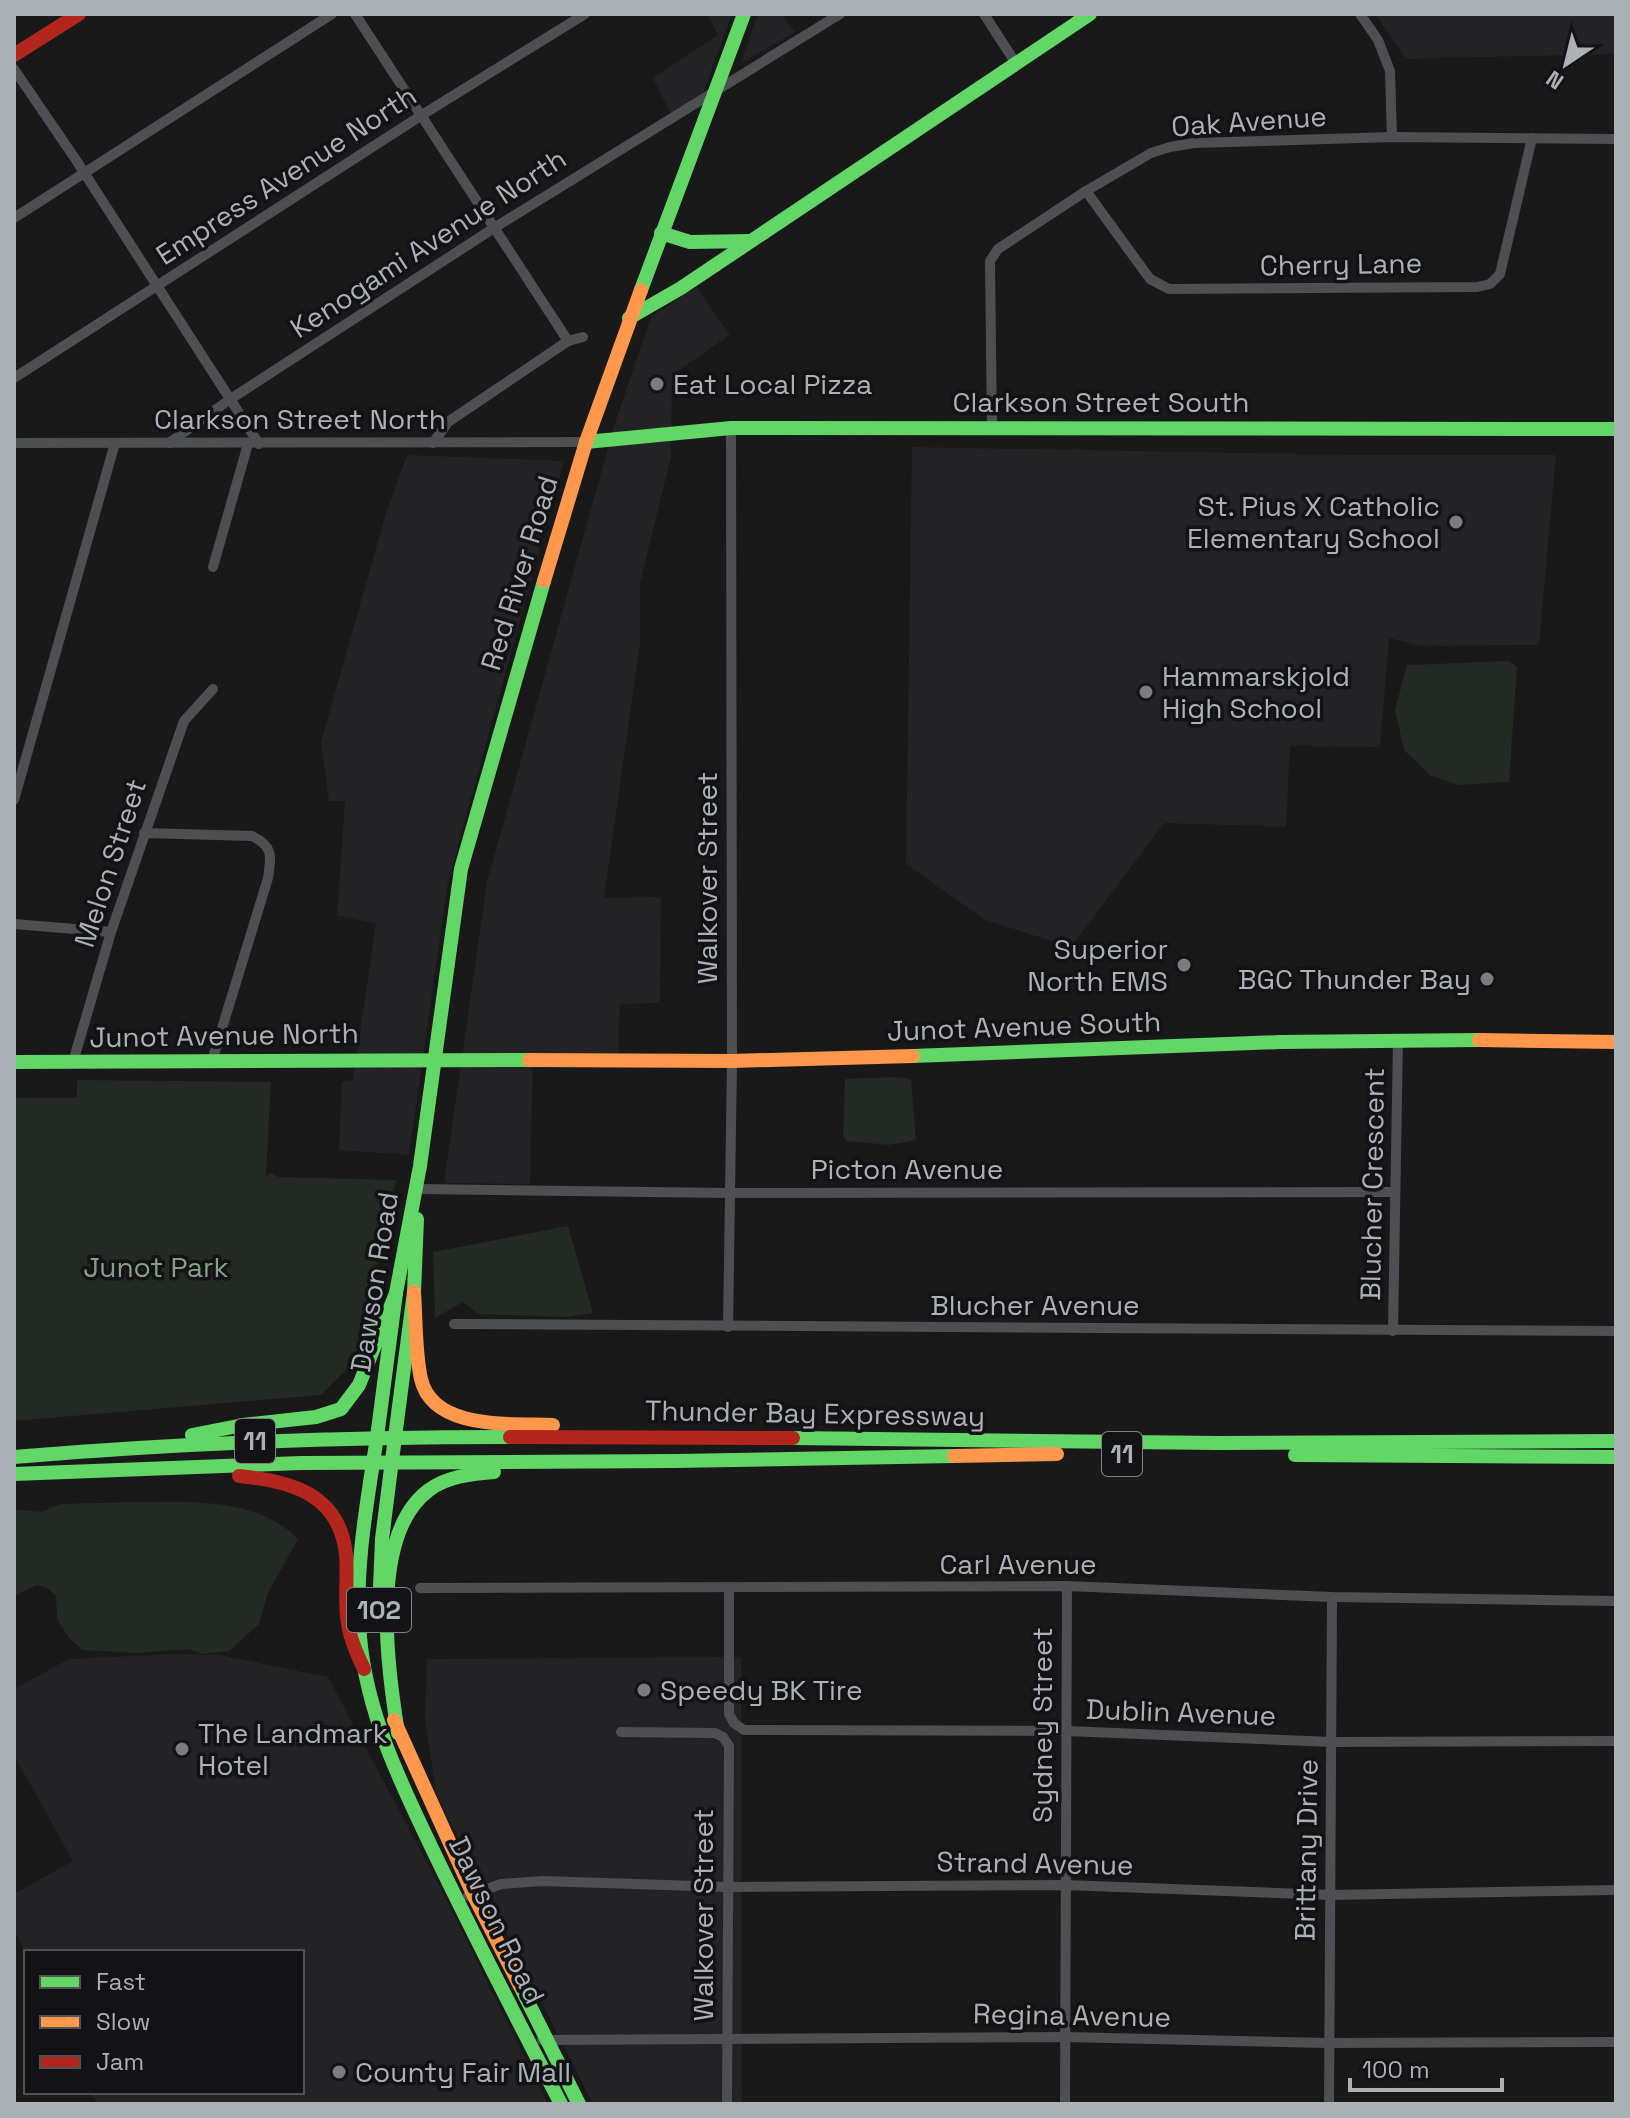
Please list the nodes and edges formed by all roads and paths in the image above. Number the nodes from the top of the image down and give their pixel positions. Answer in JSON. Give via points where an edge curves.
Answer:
{"nodes":[{"id":1,"x":79,"y":14,"type":"edge"},
{"id":2,"x":332,"y":14,"type":"edge"},
{"id":3,"x":355,"y":14,"type":"edge"},
{"id":4,"x":585,"y":14,"type":"edge"},
{"id":5,"x":744,"y":14,"type":"edge"},
{"id":6,"x":840,"y":14,"type":"edge"},
{"id":7,"x":984,"y":14,"type":"edge"},
{"id":8,"x":1090,"y":14,"type":"edge"},
{"id":9,"x":1360,"y":14,"type":"edge"},
{"id":10,"x":14,"y":55,"type":"edge"},
{"id":11,"x":1015,"y":62,"type":"junction"},
{"id":12,"x":14,"y":69,"type":"edge"},
{"id":13,"x":716,"y":89,"type":"junction"},
{"id":14,"x":422,"y":115,"type":"junction"},
{"id":15,"x":1392,"y":137,"type":"junction"},
{"id":16,"x":1532,"y":138,"type":"junction"},
{"id":17,"x":1616,"y":139,"type":"edge"},
{"id":18,"x":84,"y":174,"type":"junction"},
{"id":19,"x":1086,"y":191,"type":"junction"},
{"id":20,"x":14,"y":218,"type":"edge"},
{"id":21,"x":494,"y":228,"type":"junction"},
{"id":22,"x":661,"y":233,"type":"junction"},
{"id":23,"x":751,"y":241,"type":"junction"},
{"id":24,"x":156,"y":286,"type":"junction"},
{"id":25,"x":629,"y":318,"type":"junction"},
{"id":26,"x":583,"y":337,"type":"dead end"},
{"id":27,"x":568,"y":341,"type":"junction"},
{"id":28,"x":14,"y":378,"type":"edge"},
{"id":29,"x":229,"y":400,"type":"junction"},
{"id":30,"x":731,"y":428,"type":"junction"},
{"id":31,"x":992,"y":428,"type":"junction"},
{"id":32,"x":1616,"y":429,"type":"edge"},
{"id":33,"x":586,"y":442,"type":"junction"},
{"id":34,"x":14,"y":443,"type":"edge"},
{"id":35,"x":115,"y":443,"type":"junction"},
{"id":36,"x":169,"y":443,"type":"junction"},
{"id":37,"x":433,"y":443,"type":"junction"},
{"id":38,"x":253,"y":444,"type":"junction"},
{"id":39,"x":213,"y":567,"type":"dead end"},
{"id":40,"x":213,"y":689,"type":"dead end"},
{"id":41,"x":14,"y":800,"type":"edge"},
{"id":42,"x":144,"y":833,"type":"junction"},
{"id":43,"x":14,"y":924,"type":"edge"},
{"id":44,"x":111,"y":932,"type":"junction"},
{"id":45,"x":1398,"y":1039,"type":"junction"},
{"id":46,"x":1616,"y":1042,"type":"edge"},
{"id":47,"x":434,"y":1059,"type":"junction"},
{"id":48,"x":212,"y":1061,"type":"junction"},
{"id":49,"x":732,"y":1061,"type":"junction"},
{"id":50,"x":14,"y":1062,"type":"edge"},
{"id":51,"x":73,"y":1062,"type":"junction"},
{"id":52,"x":420,"y":1166,"type":"junction"},
{"id":53,"x":419,"y":1189,"type":"junction"},
{"id":54,"x":1395,"y":1192,"type":"junction"},
{"id":55,"x":729,"y":1193,"type":"junction"},
{"id":56,"x":414,"y":1292,"type":"junction"},
{"id":57,"x":396,"y":1293,"type":"junction"},
{"id":58,"x":454,"y":1324,"type":"dead end"},
{"id":59,"x":728,"y":1327,"type":"junction"},
{"id":60,"x":1393,"y":1331,"type":"junction"},
{"id":61,"x":1616,"y":1331,"type":"edge"},
{"id":62,"x":639,"y":1436,"type":"junction"},
{"id":63,"x":377,"y":1437,"type":"junction"},
{"id":64,"x":395,"y":1437,"type":"junction"},
{"id":65,"x":1616,"y":1441,"type":"edge"},
{"id":66,"x":133,"y":1447,"type":"junction"},
{"id":67,"x":14,"y":1457,"type":"edge"},
{"id":68,"x":1616,"y":1457,"type":"edge"},
{"id":69,"x":629,"y":1461,"type":"junction"},
{"id":70,"x":373,"y":1462,"type":"junction"},
{"id":71,"x":392,"y":1462,"type":"junction"},
{"id":72,"x":144,"y":1469,"type":"junction"},
{"id":73,"x":14,"y":1474,"type":"edge"},
{"id":74,"x":1067,"y":1586,"type":"junction"},
{"id":75,"x":420,"y":1588,"type":"dead end"},
{"id":76,"x":729,"y":1589,"type":"junction"},
{"id":77,"x":1332,"y":1597,"type":"junction"},
{"id":78,"x":1616,"y":1601,"type":"edge"},
{"id":79,"x":364,"y":1669,"type":"junction"},
{"id":80,"x":1067,"y":1731,"type":"junction"},
{"id":81,"x":621,"y":1732,"type":"dead end"},
{"id":82,"x":398,"y":1733,"type":"junction"},
{"id":83,"x":1616,"y":1741,"type":"edge"},
{"id":84,"x":1332,"y":1742,"type":"junction"},
{"id":85,"x":1065,"y":1885,"type":"junction"},
{"id":86,"x":727,"y":1887,"type":"junction"},
{"id":87,"x":1616,"y":1890,"type":"edge"},
{"id":88,"x":473,"y":1894,"type":"junction"},
{"id":89,"x":1330,"y":1895,"type":"junction"},
{"id":90,"x":457,"y":1901,"type":"junction"},
{"id":91,"x":1065,"y":2037,"type":"junction"},
{"id":92,"x":726,"y":2039,"type":"junction"},
{"id":93,"x":528,"y":2040,"type":"junction"},
{"id":94,"x":547,"y":2040,"type":"junction"},
{"id":95,"x":1616,"y":2042,"type":"edge"},
{"id":96,"x":1328,"y":2043,"type":"junction"},
{"id":97,"x":561,"y":2104,"type":"edge"},
{"id":98,"x":579,"y":2104,"type":"edge"},
{"id":99,"x":727,"y":2104,"type":"edge"},
{"id":100,"x":1065,"y":2104,"type":"edge"},
{"id":101,"x":1329,"y":2104,"type":"edge"}],
"edges":[{"from":1,"to":10,"type":"main road"},
{"from":2,"to":18,"type":"street"},
{"from":3,"to":14,"type":"street"},
{"from":4,"to":14,"type":"street","name":"Empress Avenue North"},
{"from":5,"to":13,"type":"main road","name":"Red River Road"},
{"from":6,"to":13,"type":"street","name":"Kenogami Avenue North"},
{"from":7,"to":11,"type":"street"},
{"from":8,"to":11,"type":"main road"},
{"from":9,"to":15,"type":"street","via":[[1390,71]]},
{"from":11,"to":23,"type":"main road"},
{"from":12,"to":18,"type":"street"},
{"from":13,"to":21,"type":"street","name":"Kenogami Avenue North"},
{"from":13,"to":22,"type":"main road","name":"Red River Road"},
{"from":14,"to":21,"type":"street"},
{"from":14,"to":24,"type":"street","name":"Empress Avenue North"},
{"from":15,"to":16,"type":"street","name":"Oak Avenue"},
{"from":15,"to":19,"type":"street","name":"Oak Avenue","via":[[1170,147]]},
{"from":16,"to":17,"type":"street","name":"Oak Avenue"},
{"from":16,"to":19,"type":"street","name":"Cherry Lane","via":[[1500,274],[1477,287],[1169,289],[1150,279]]},
{"from":18,"to":20,"type":"street"},
{"from":18,"to":24,"type":"street"},
{"from":19,"to":31,"type":"street","name":"Oak Avenue","via":[[998,249],[990,261]]},
{"from":21,"to":27,"type":"street"},
{"from":21,"to":29,"type":"street","name":"Kenogami Avenue North"},
{"from":22,"to":23,"type":"main road","via":[[690,242]]},
{"from":22,"to":25,"type":"main road","name":"Red River Road"},
{"from":23,"to":25,"type":"main road"},
{"from":24,"to":28,"type":"street","name":"Empress Avenue North"},
{"from":24,"to":29,"type":"street"},
{"from":25,"to":33,"type":"main road","name":"Red River Road"},
{"from":26,"to":27,"type":"street"},
{"from":27,"to":37,"type":"street","via":[[448,422]]},
{"from":29,"to":36,"type":"street","name":"Kenogami Avenue North"},
{"from":29,"to":38,"type":"street"},
{"from":30,"to":31,"type":"main road","name":"Clarkson Street South"},
{"from":30,"to":33,"type":"main road","name":"Clarkson Street South"},
{"from":30,"to":49,"type":"street","name":"Walkover Street"},
{"from":31,"to":32,"type":"main road","name":"Clarkson Street South"},
{"from":33,"to":37,"type":"street","name":"Clarkson Street North"},
{"from":33,"to":47,"type":"main road","name":"Red River Road","via":[[461,869]]},
{"from":34,"to":35,"type":"street","name":"Clarkson Street North"},
{"from":35,"to":36,"type":"street","name":"Clarkson Street North"},
{"from":35,"to":41,"type":"street"},
{"from":36,"to":38,"type":"street","name":"Clarkson Street North"},
{"from":37,"to":38,"type":"street","name":"Clarkson Street North"},
{"from":38,"to":39,"type":"street"},
{"from":40,"to":42,"type":"street","name":"Melon Street","via":[[184,721]]},
{"from":42,"to":44,"type":"street","name":"Melon Street"},
{"from":42,"to":48,"type":"street","via":[[252,836],[264,842],[271,856]]},
{"from":43,"to":44,"type":"street"},
{"from":44,"to":51,"type":"street","name":"Melon Street"},
{"from":45,"to":46,"type":"main road","name":"Junot Avenue South"},
{"from":45,"to":49,"type":"main road","name":"Junot Avenue South"},
{"from":45,"to":54,"type":"street","name":"Blucher Crescent"},
{"from":47,"to":48,"type":"main road","name":"Junot Avenue North"},
{"from":47,"to":49,"type":"main road","name":"Junot Avenue South"},
{"from":47,"to":52,"type":"main road","name":"Red River Road"},
{"from":48,"to":51,"type":"main road","name":"Junot Avenue North"},
{"from":49,"to":55,"type":"street","name":"Walkover Street"},
{"from":50,"to":51,"type":"main road","name":"Junot Avenue North"},
{"from":52,"to":53,"type":"main road","name":"Dawson Road"},
{"from":52,"to":57,"type":"main road","name":"Dawson Road"},
{"from":53,"to":55,"type":"street","name":"Picton Avenue"},
{"from":53,"to":56,"type":"main road","name":"Dawson Road"},
{"from":54,"to":55,"type":"street","name":"Picton Avenue"},
{"from":54,"to":60,"type":"street","name":"Blucher Crescent"},
{"from":55,"to":59,"type":"street","name":"Walkover Street"},
{"from":56,"to":62,"type":"main road","via":[[421,1379],[435,1404],[447,1412],[478,1422],[574,1425]]},
{"from":56,"to":64,"type":"main road","name":"Dawson Road"},
{"from":57,"to":63,"type":"main road","name":"Dawson Road"},
{"from":57,"to":66,"type":"main road","via":[[359,1385],[341,1409]]},
{"from":58,"to":59,"type":"street","name":"Blucher Avenue"},
{"from":59,"to":60,"type":"street","name":"Blucher Avenue"},
{"from":60,"to":61,"type":"street","name":"Blucher Avenue"},
{"from":62,"to":64,"type":"main road","name":"Thunder Bay Expressway","number":"11"},
{"from":62,"to":65,"type":"main road","name":"Thunder Bay Expressway","number":"11"},
{"from":63,"to":64,"type":"main road","name":"Thunder Bay Expressway","number":"11"},
{"from":63,"to":66,"type":"main road","name":"Thunder Bay Expressway","number":"11"},
{"from":63,"to":70,"type":"main road","name":"Dawson Road","number":"102"},
{"from":64,"to":71,"type":"main road","name":"Dawson Road","number":"102"},
{"from":66,"to":67,"type":"main road","name":"Thunder Bay Expressway","number":"11"},
{"from":68,"to":69,"type":"main road","name":"Thunder Bay Expressway","number":"11","via":[[1069,1453]]},
{"from":69,"to":71,"type":"main road","name":"Thunder Bay Expressway","number":"11"},
{"from":69,"to":82,"type":"main road","via":[[459,1475],[431,1488],[408,1511],[396,1545],[386,1622],[387,1670]]},
{"from":70,"to":71,"type":"main road","name":"Thunder Bay Expressway","number":"11"},
{"from":70,"to":72,"type":"main road","name":"Thunder Bay Expressway","number":"11"},
{"from":70,"to":79,"type":"main road","name":"Dawson Road","number":"102","via":[[359,1593]]},
{"from":71,"to":82,"type":"main road","name":"Dawson Road","number":"102","via":[[378,1639]]},
{"from":72,"to":73,"type":"main road","name":"Thunder Bay Expressway","number":"11"},
{"from":72,"to":79,"type":"main road","via":[[263,1477],[289,1482],[314,1496],[343,1535],[350,1634]]},
{"from":74,"to":76,"type":"street","name":"Carl Avenue"},
{"from":74,"to":77,"type":"street","name":"Carl Avenue"},
{"from":74,"to":80,"type":"street","name":"Sydney Street"},
{"from":75,"to":76,"type":"street","name":"Carl Avenue"},
{"from":76,"to":80,"type":"street","name":"Dublin Avenue","via":[[729,1714],[744,1730]]},
{"from":77,"to":78,"type":"street","name":"Carl Avenue"},
{"from":77,"to":84,"type":"street","name":"Brittany Drive"},
{"from":79,"to":90,"type":"main road","name":"Dawson Road","number":"102","via":[[401,1781]]},
{"from":80,"to":84,"type":"street","name":"Dublin Avenue"},
{"from":80,"to":85,"type":"street","name":"Sydney Street"},
{"from":81,"to":86,"type":"street","name":"Walkover Street","via":[[723,1737],[729,1746]]},
{"from":82,"to":88,"type":"main road","name":"Dawson Road","number":"102"},
{"from":83,"to":84,"type":"street","name":"Dublin Avenue"},
{"from":84,"to":89,"type":"street","name":"Brittany Drive"},
{"from":85,"to":86,"type":"street","name":"Strand Avenue"},
{"from":85,"to":89,"type":"street","name":"Strand Avenue"},
{"from":85,"to":91,"type":"street","name":"Sydney Street"},
{"from":86,"to":88,"type":"street","name":"Strand Avenue","via":[[542,1881],[501,1884]]},
{"from":86,"to":92,"type":"street","name":"Walkover Street"},
{"from":87,"to":89,"type":"street","name":"Strand Avenue"},
{"from":88,"to":90,"type":"street","name":"Strand Avenue"},
{"from":88,"to":94,"type":"main road","name":"Dawson Road","number":"102"},
{"from":89,"to":96,"type":"street","name":"Brittany Drive"},
{"from":90,"to":93,"type":"main road","name":"Dawson Road","number":"102"},
{"from":91,"to":92,"type":"street","name":"Regina Avenue"},
{"from":91,"to":96,"type":"street","name":"Regina Avenue"},
{"from":91,"to":100,"type":"street","name":"Sydney Street"},
{"from":92,"to":94,"type":"street","name":"Regina Avenue"},
{"from":92,"to":99,"type":"street","name":"Walkover Street"},
{"from":93,"to":94,"type":"street","name":"Regina Avenue"},
{"from":93,"to":97,"type":"main road","name":"Dawson Road","number":"102"},
{"from":94,"to":98,"type":"main road","name":"Dawson Road","number":"102"},
{"from":95,"to":96,"type":"street","name":"Regina Avenue"},
{"from":96,"to":101,"type":"street","name":"Brittany Drive"}]}
